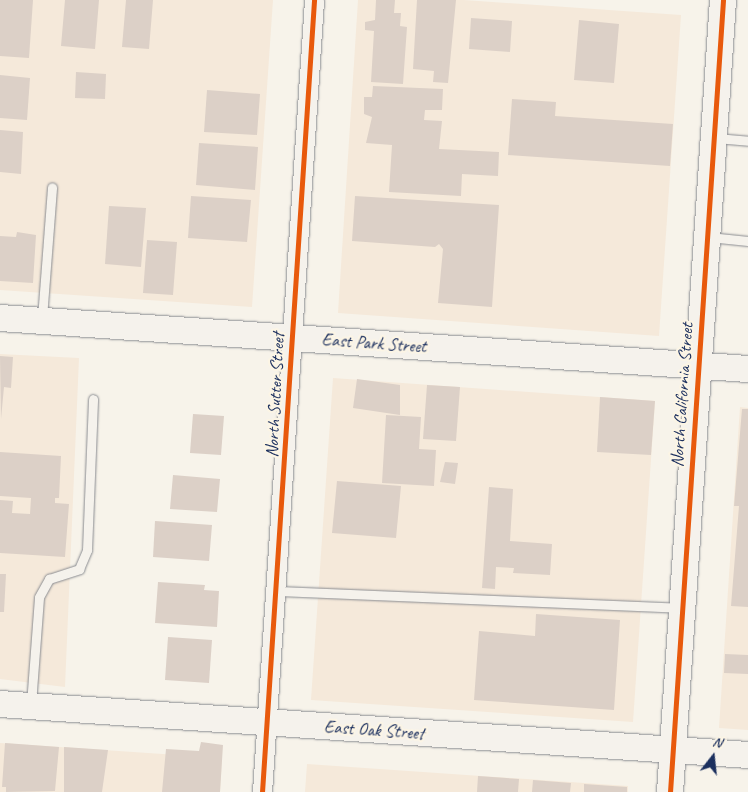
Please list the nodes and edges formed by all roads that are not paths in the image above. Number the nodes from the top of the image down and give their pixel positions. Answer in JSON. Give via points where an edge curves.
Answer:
{"nodes":[{"id":1,"x":314,"y":0,"type":"edge"},
{"id":2,"x":723,"y":0,"type":"edge"},
{"id":3,"x":714,"y":138,"type":"junction"},
{"id":4,"x":748,"y":141,"type":"edge"},
{"id":5,"x":52,"y":187,"type":"dead end"},
{"id":6,"x":706,"y":237,"type":"junction"},
{"id":7,"x":748,"y":241,"type":"edge"},
{"id":8,"x":0,"y":318,"type":"edge"},
{"id":9,"x":42,"y":320,"type":"junction"},
{"id":10,"x":292,"y":337,"type":"junction"},
{"id":11,"x":698,"y":365,"type":"junction"},
{"id":12,"x":748,"y":369,"type":"edge"},
{"id":13,"x":93,"y":399,"type":"dead end"},
{"id":14,"x":277,"y":591,"type":"junction"},
{"id":15,"x":682,"y":608,"type":"junction"},
{"id":16,"x":0,"y":704,"type":"edge"},
{"id":17,"x":31,"y":706,"type":"junction"},
{"id":18,"x":267,"y":723,"type":"junction"},
{"id":19,"x":672,"y":750,"type":"junction"},
{"id":20,"x":748,"y":755,"type":"edge"},
{"id":21,"x":262,"y":792,"type":"edge"},
{"id":22,"x":670,"y":792,"type":"edge"}],
"edges":[{"from":1,"to":10,"type":"street","name":"North Sutter Street"},
{"from":2,"to":3,"type":"street","name":"North California Street"},
{"from":3,"to":4,"type":"lane"},
{"from":3,"to":6,"type":"street","name":"North California Street"},
{"from":5,"to":9,"type":"lane"},
{"from":6,"to":7,"type":"lane"},
{"from":6,"to":11,"type":"street","name":"North California Street"},
{"from":8,"to":9,"type":"street","name":"East Park Street"},
{"from":9,"to":10,"type":"street","name":"East Park Street"},
{"from":10,"to":11,"type":"street","name":"East Park Street"},
{"from":10,"to":14,"type":"street","name":"North Sutter Street"},
{"from":11,"to":12,"type":"street","name":"East Park Street"},
{"from":11,"to":15,"type":"street","name":"North California Street"},
{"from":13,"to":17,"type":"lane","via":[[87,550],[79,569],[49,579],[39,597]]},
{"from":14,"to":15,"type":"lane"},
{"from":14,"to":18,"type":"street","name":"North Sutter Street"},
{"from":15,"to":19,"type":"street","name":"North California Street"},
{"from":16,"to":17,"type":"street","name":"East Oak Street"},
{"from":17,"to":18,"type":"street","name":"East Oak Street"},
{"from":18,"to":19,"type":"street","name":"East Oak Street"},
{"from":18,"to":21,"type":"street","name":"North Sutter Street"},
{"from":19,"to":20,"type":"street","name":"East Oak Street"},
{"from":19,"to":22,"type":"street","name":"North California Street"}]}
